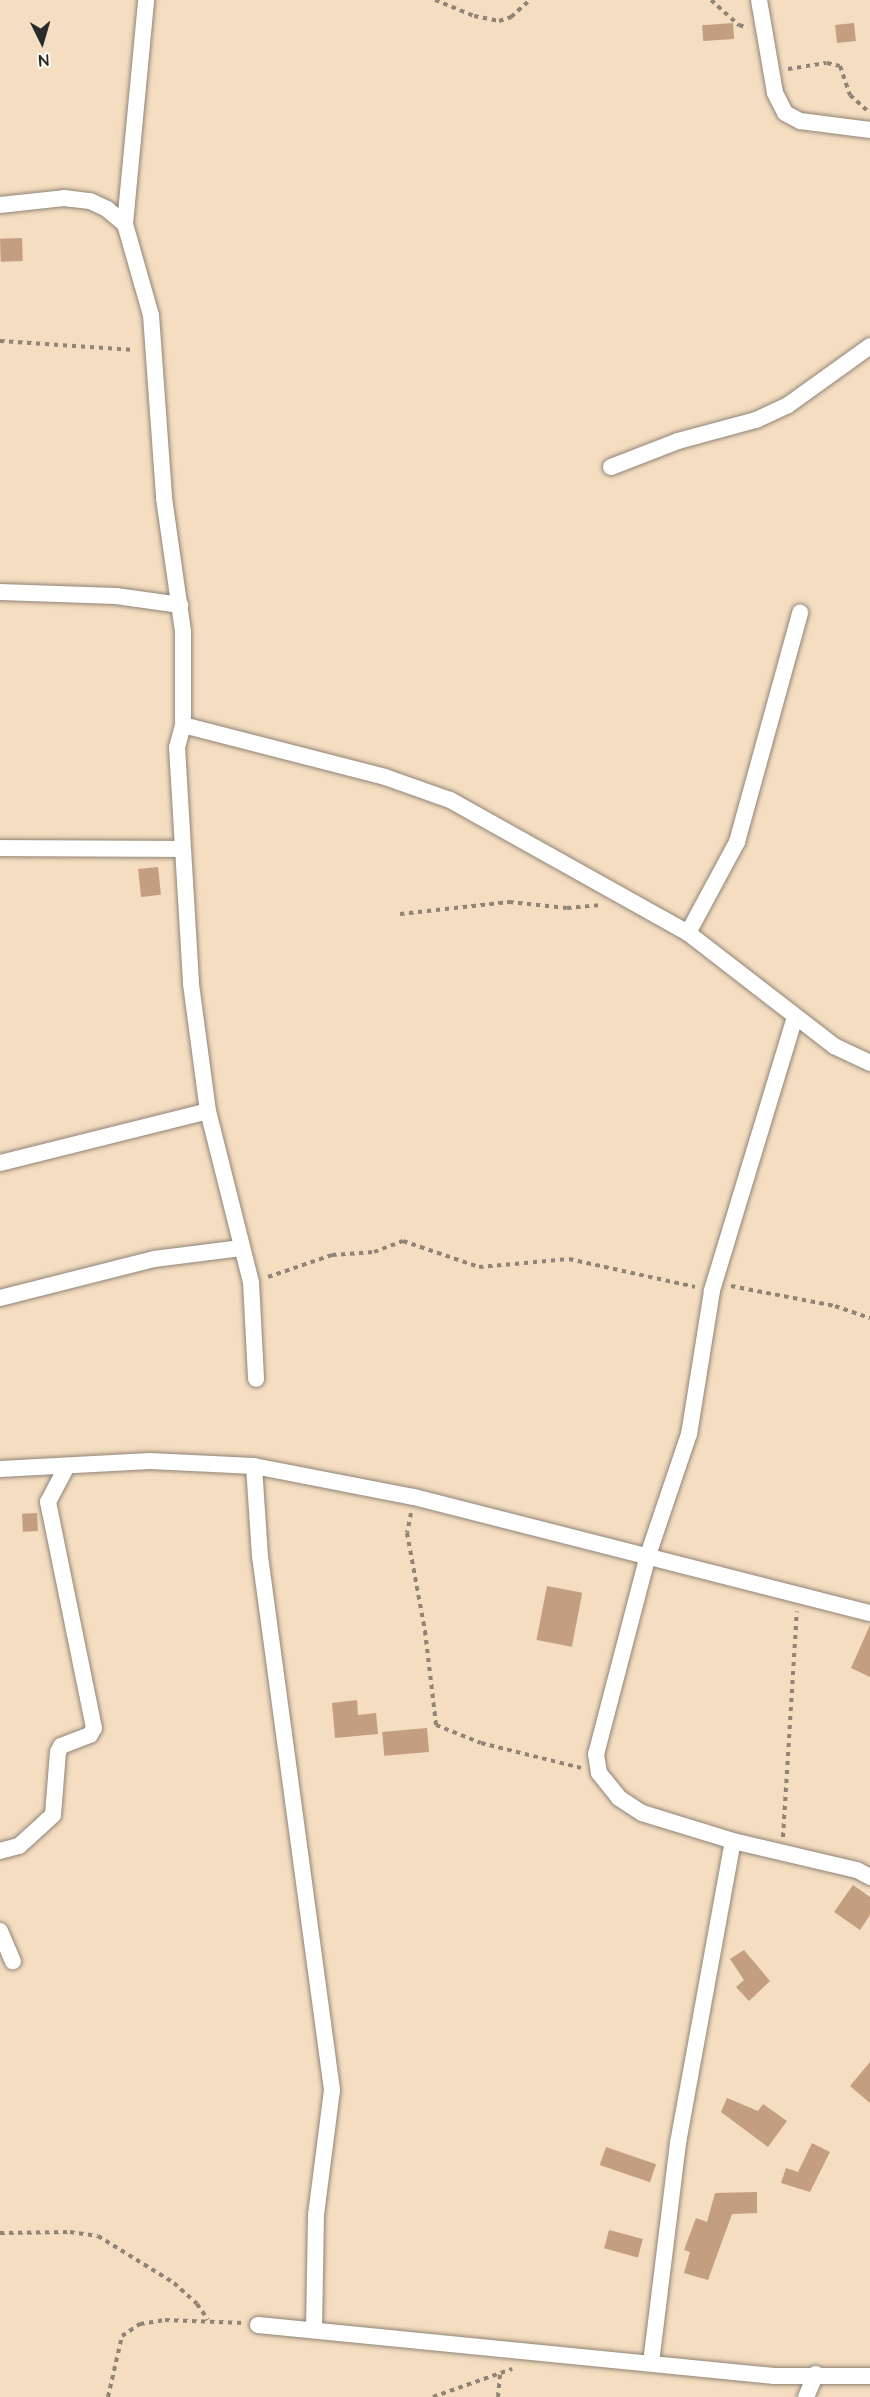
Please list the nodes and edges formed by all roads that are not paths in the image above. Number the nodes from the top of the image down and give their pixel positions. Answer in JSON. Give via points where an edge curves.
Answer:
{"nodes":[{"id":1,"x":146,"y":0,"type":"edge"},
{"id":2,"x":759,"y":0,"type":"edge"},
{"id":3,"x":870,"y":130,"type":"edge"},
{"id":4,"x":0,"y":205,"type":"edge"},
{"id":5,"x":125,"y":224,"type":"junction"},
{"id":6,"x":870,"y":346,"type":"edge"},
{"id":7,"x":611,"y":467,"type":"dead end"},
{"id":8,"x":0,"y":592,"type":"edge"},
{"id":9,"x":180,"y":605,"type":"junction"},
{"id":10,"x":800,"y":613,"type":"dead end"},
{"id":11,"x":183,"y":725,"type":"junction"},
{"id":12,"x":0,"y":848,"type":"edge"},
{"id":13,"x":181,"y":849,"type":"junction"},
{"id":14,"x":688,"y":933,"type":"junction"},
{"id":15,"x":795,"y":1017,"type":"junction"},
{"id":16,"x":870,"y":1063,"type":"edge"},
{"id":17,"x":208,"y":1112,"type":"junction"},
{"id":18,"x":0,"y":1163,"type":"edge"},
{"id":19,"x":241,"y":1248,"type":"junction"},
{"id":20,"x":0,"y":1298,"type":"edge"},
{"id":21,"x":256,"y":1379,"type":"dead end"},
{"id":22,"x":67,"y":1466,"type":"junction"},
{"id":23,"x":254,"y":1466,"type":"junction"},
{"id":24,"x":0,"y":1469,"type":"edge"},
{"id":25,"x":648,"y":1555,"type":"junction"},
{"id":26,"x":870,"y":1613,"type":"edge"},
{"id":27,"x":733,"y":1841,"type":"junction"},
{"id":28,"x":0,"y":1851,"type":"edge"},
{"id":29,"x":870,"y":1877,"type":"edge"},
{"id":30,"x":0,"y":1931,"type":"edge"},
{"id":31,"x":13,"y":1961,"type":"dead end"},
{"id":32,"x":258,"y":2325,"type":"road end"},
{"id":33,"x":314,"y":2328,"type":"junction"},
{"id":34,"x":651,"y":2363,"type":"junction"},
{"id":35,"x":816,"y":2374,"type":"junction"},
{"id":36,"x":870,"y":2376,"type":"edge"},
{"id":37,"x":806,"y":2397,"type":"edge"}],
"edges":[{"from":1,"to":5,"type":"street"},
{"from":2,"to":3,"type":"street","via":[[775,93],[785,113],[800,121]]},
{"from":4,"to":5,"type":"street","via":[[64,198],[90,201]]},
{"from":5,"to":9,"type":"street","via":[[151,315],[164,498]]},
{"from":6,"to":7,"type":"street","via":[[788,405],[756,420],[678,441]]},
{"from":8,"to":9,"type":"street","via":[[116,596]]},
{"from":9,"to":11,"type":"street"},
{"from":10,"to":14,"type":"street","via":[[737,842]]},
{"from":11,"to":13,"type":"street","via":[[177,747]]},
{"from":11,"to":14,"type":"street","via":[[385,777],[450,800]]},
{"from":12,"to":13,"type":"street"},
{"from":13,"to":17,"type":"street","via":[[191,984]]},
{"from":14,"to":15,"type":"street"},
{"from":15,"to":16,"type":"street","via":[[834,1046]]},
{"from":15,"to":25,"type":"street","via":[[712,1291],[689,1434]]},
{"from":17,"to":18,"type":"street"},
{"from":17,"to":19,"type":"street"},
{"from":19,"to":20,"type":"street","via":[[154,1259]]},
{"from":19,"to":21,"type":"street","via":[[251,1282]]},
{"from":22,"to":23,"type":"street","via":[[150,1461]]},
{"from":22,"to":24,"type":"street"},
{"from":22,"to":28,"type":"street","via":[[48,1502],[94,1728],[90,1735],[61,1746],[58,1752],[53,1815],[19,1846]]},
{"from":23,"to":25,"type":"street","via":[[414,1497]]},
{"from":23,"to":33,"type":"street","via":[[260,1556],[332,2090],[316,2215]]},
{"from":25,"to":26,"type":"street"},
{"from":25,"to":27,"type":"street","via":[[596,1754],[599,1773],[619,1798],[642,1813]]},
{"from":27,"to":29,"type":"street","via":[[857,1870]]},
{"from":27,"to":34,"type":"street","via":[[678,2144]]},
{"from":30,"to":31,"type":"street"},
{"from":32,"to":33,"type":"street"},
{"from":33,"to":34,"type":"street","via":[[546,2356]]},
{"from":34,"to":35,"type":"street","via":[[774,2376]]},
{"from":35,"to":36,"type":"street"},
{"from":35,"to":37,"type":"street"}]}
